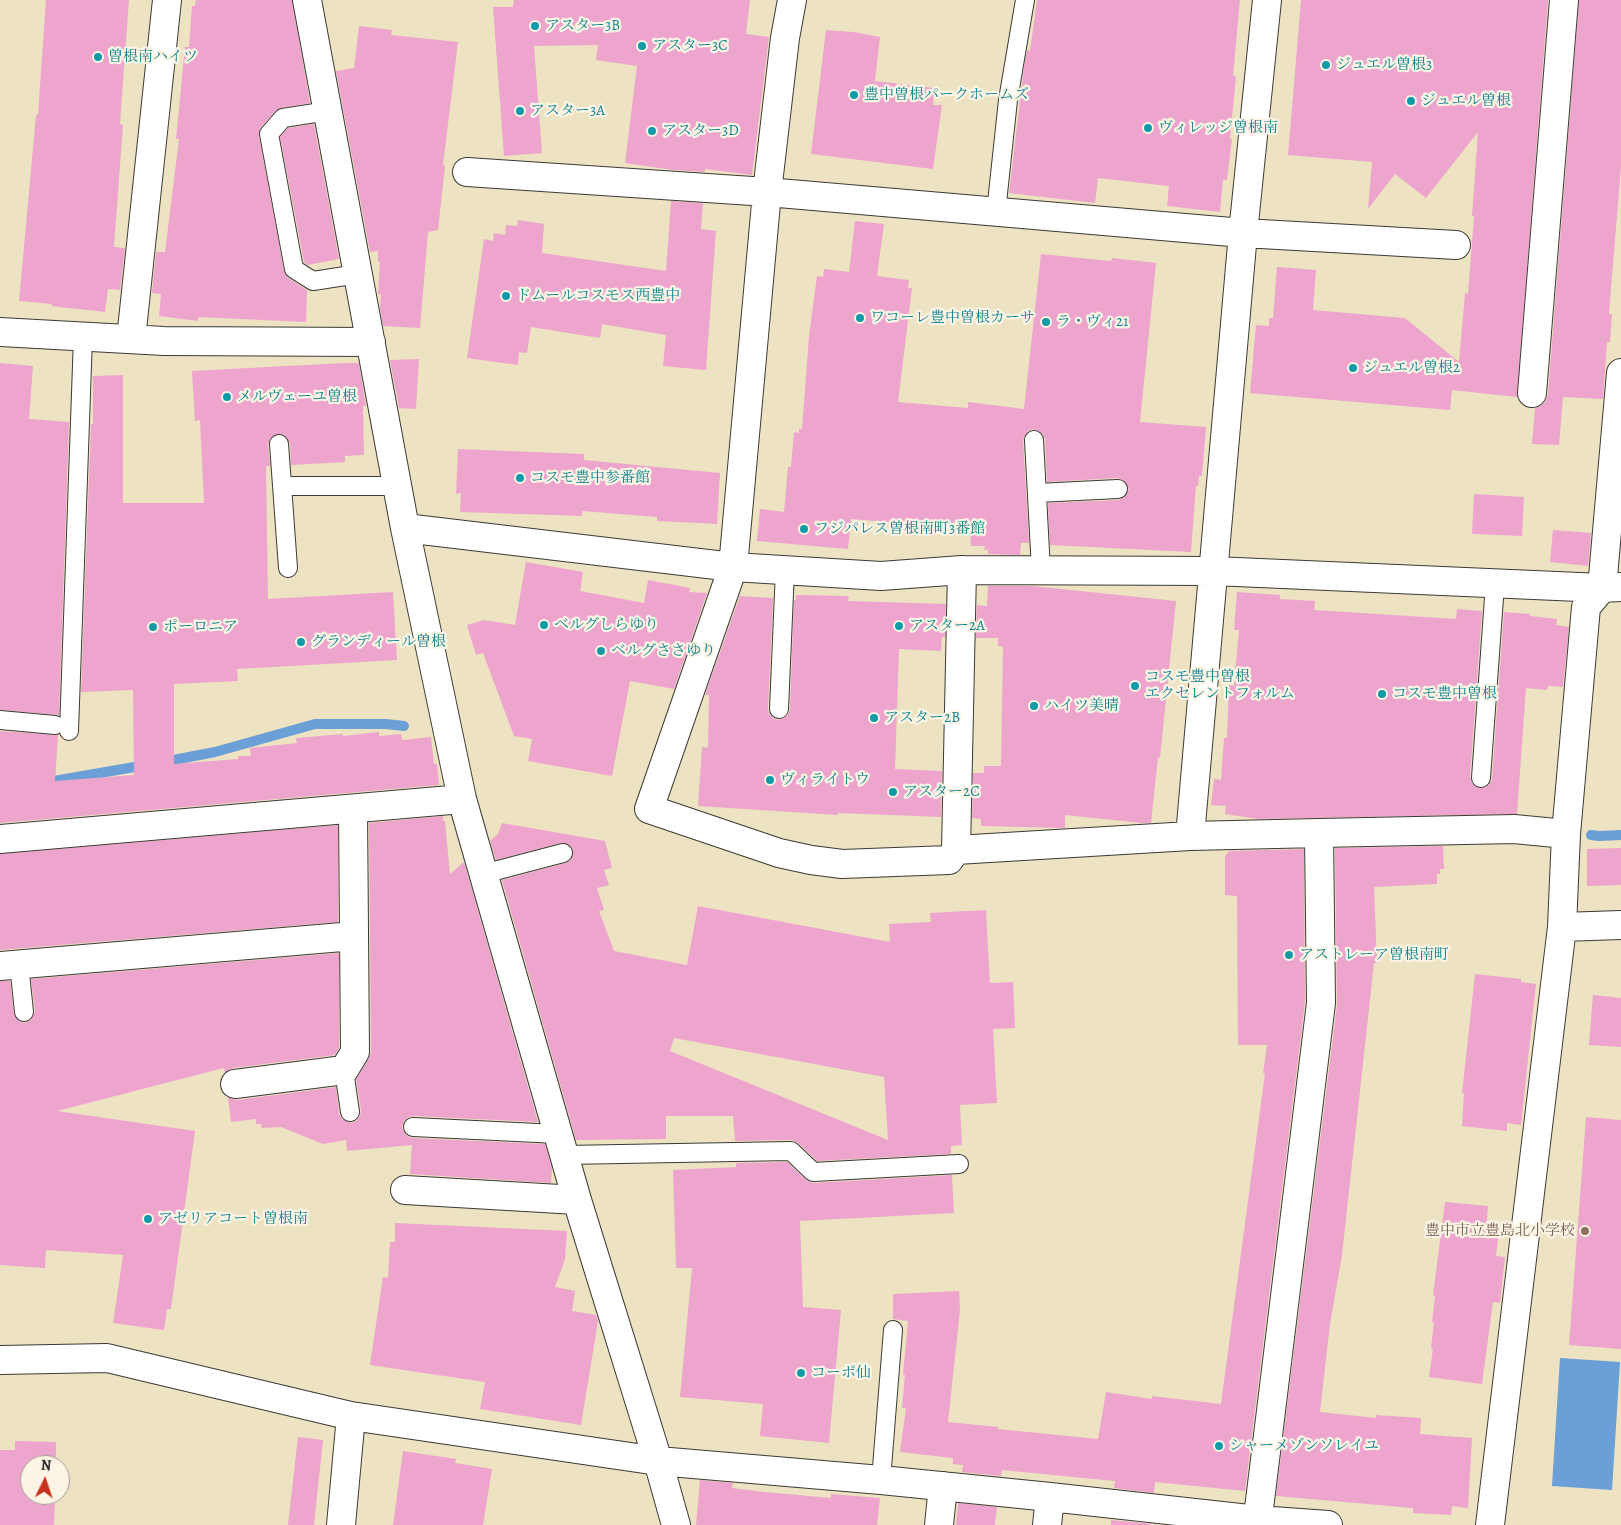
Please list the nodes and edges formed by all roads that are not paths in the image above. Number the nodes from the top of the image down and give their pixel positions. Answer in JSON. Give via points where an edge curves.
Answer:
{"nodes":[{"id":1,"x":167,"y":0,"type":"edge"},
{"id":2,"x":307,"y":0,"type":"edge"},
{"id":3,"x":792,"y":0,"type":"edge"},
{"id":4,"x":1025,"y":0,"type":"edge"},
{"id":5,"x":1266,"y":0,"type":"edge"},
{"id":6,"x":1564,"y":0,"type":"edge"},
{"id":7,"x":328,"y":111,"type":"junction"},
{"id":8,"x":467,"y":172,"type":"dead end"},
{"id":9,"x":766,"y":192,"type":"junction"},
{"id":10,"x":996,"y":212,"type":"junction"},
{"id":11,"x":1243,"y":233,"type":"junction"},
{"id":12,"x":1456,"y":245,"type":"dead end"},
{"id":13,"x":358,"y":274,"type":"junction"},
{"id":14,"x":0,"y":332,"type":"edge"},
{"id":15,"x":83,"y":337,"type":"junction"},
{"id":16,"x":131,"y":339,"type":"junction"},
{"id":17,"x":370,"y":342,"type":"junction"},
{"id":18,"x":1621,"y":373,"type":"edge"},
{"id":19,"x":1532,"y":393,"type":"dead end"},
{"id":20,"x":1034,"y":440,"type":"dead end"},
{"id":21,"x":280,"y":444,"type":"dead end"},
{"id":22,"x":282,"y":486,"type":"junction"},
{"id":23,"x":397,"y":486,"type":"junction"},
{"id":24,"x":1118,"y":489,"type":"dead end"},
{"id":25,"x":1037,"y":493,"type":"junction"},
{"id":26,"x":405,"y":528,"type":"junction"},
{"id":27,"x":733,"y":567,"type":"junction"},
{"id":28,"x":288,"y":568,"type":"dead end"},
{"id":29,"x":785,"y":570,"type":"junction"},
{"id":30,"x":962,"y":570,"type":"junction"},
{"id":31,"x":1041,"y":570,"type":"junction"},
{"id":32,"x":1214,"y":571,"type":"junction"},
{"id":33,"x":1495,"y":584,"type":"junction"},
{"id":34,"x":1611,"y":588,"type":"edge"},
{"id":35,"x":779,"y":709,"type":"dead end"},
{"id":36,"x":0,"y":720,"type":"edge"},
{"id":37,"x":1481,"y":778,"type":"dead end"},
{"id":38,"x":462,"y":799,"type":"junction"},
{"id":39,"x":353,"y":809,"type":"junction"},
{"id":40,"x":1319,"y":833,"type":"junction"},
{"id":41,"x":1566,"y":834,"type":"junction"},
{"id":42,"x":1190,"y":836,"type":"junction"},
{"id":43,"x":0,"y":839,"type":"edge"},
{"id":44,"x":956,"y":850,"type":"junction"},
{"id":45,"x":563,"y":853,"type":"dead end"},
{"id":46,"x":483,"y":874,"type":"junction"},
{"id":47,"x":1621,"y":924,"type":"edge"},
{"id":48,"x":1562,"y":927,"type":"junction"},
{"id":49,"x":354,"y":936,"type":"junction"},
{"id":50,"x":10,"y":965,"type":"edge"},
{"id":51,"x":24,"y":1012,"type":"dead end"},
{"id":52,"x":344,"y":1070,"type":"junction"},
{"id":53,"x":235,"y":1084,"type":"dead end"},
{"id":54,"x":350,"y":1112,"type":"dead end"},
{"id":55,"x":413,"y":1127,"type":"dead end"},
{"id":56,"x":561,"y":1144,"type":"junction"},
{"id":57,"x":959,"y":1164,"type":"dead end"},
{"id":58,"x":406,"y":1190,"type":"dead end"},
{"id":59,"x":577,"y":1200,"type":"junction"},
{"id":60,"x":893,"y":1330,"type":"dead end"},
{"id":61,"x":0,"y":1360,"type":"edge"},
{"id":62,"x":351,"y":1416,"type":"junction"},
{"id":63,"x":658,"y":1461,"type":"junction"},
{"id":64,"x":881,"y":1480,"type":"junction"},
{"id":65,"x":943,"y":1486,"type":"junction"},
{"id":66,"x":1050,"y":1497,"type":"junction"},
{"id":67,"x":1175,"y":1518,"type":"edge"},
{"id":68,"x":1257,"y":1522,"type":"edge"},
{"id":69,"x":341,"y":1525,"type":"edge"},
{"id":70,"x":676,"y":1525,"type":"edge"},
{"id":71,"x":939,"y":1525,"type":"edge"},
{"id":72,"x":1047,"y":1525,"type":"edge"},
{"id":73,"x":1328,"y":1525,"type":"edge"},
{"id":74,"x":1490,"y":1525,"type":"edge"}],
"edges":[{"from":1,"to":16,"type":"street"},
{"from":2,"to":7,"type":"street"},
{"from":3,"to":9,"type":"street"},
{"from":4,"to":10,"type":"lane","via":[[1008,100]]},
{"from":5,"to":11,"type":"street"},
{"from":6,"to":19,"type":"street"},
{"from":7,"to":13,"type":"street"},
{"from":7,"to":13,"type":"lane","via":[[283,118],[269,134],[294,269],[313,281]]},
{"from":8,"to":9,"type":"street"},
{"from":9,"to":10,"type":"street"},
{"from":9,"to":27,"type":"street"},
{"from":10,"to":11,"type":"street"},
{"from":11,"to":12,"type":"street"},
{"from":11,"to":32,"type":"street"},
{"from":13,"to":17,"type":"street"},
{"from":14,"to":15,"type":"street"},
{"from":15,"to":16,"type":"street"},
{"from":15,"to":36,"type":"lane","via":[[62,728]]},
{"from":16,"to":17,"type":"street"},
{"from":17,"to":23,"type":"street"},
{"from":18,"to":34,"type":"street"},
{"from":20,"to":25,"type":"lane"},
{"from":21,"to":22,"type":"lane"},
{"from":22,"to":23,"type":"lane"},
{"from":22,"to":28,"type":"lane"},
{"from":23,"to":26,"type":"street"},
{"from":24,"to":25,"type":"lane"},
{"from":25,"to":31,"type":"lane"},
{"from":26,"to":27,"type":"street"},
{"from":26,"to":38,"type":"street"},
{"from":27,"to":29,"type":"street"},
{"from":27,"to":44,"type":"street","via":[[649,809],[779,853],[811,860],[842,864],[949,860]]},
{"from":29,"to":30,"type":"street","via":[[881,576]]},
{"from":29,"to":35,"type":"lane"},
{"from":30,"to":31,"type":"street"},
{"from":30,"to":44,"type":"street"},
{"from":31,"to":32,"type":"street"},
{"from":32,"to":33,"type":"street"},
{"from":32,"to":42,"type":"street"},
{"from":33,"to":34,"type":"street"},
{"from":33,"to":37,"type":"lane"},
{"from":34,"to":41,"type":"street","via":[[1586,607]]},
{"from":38,"to":39,"type":"street"},
{"from":38,"to":46,"type":"street"},
{"from":39,"to":43,"type":"street"},
{"from":39,"to":49,"type":"street"},
{"from":40,"to":41,"type":"street","via":[[1514,829]]},
{"from":40,"to":42,"type":"street"},
{"from":40,"to":68,"type":"street","via":[[1320,1003]]},
{"from":41,"to":48,"type":"street"},
{"from":42,"to":44,"type":"street"},
{"from":45,"to":46,"type":"lane"},
{"from":46,"to":56,"type":"street"},
{"from":47,"to":48,"type":"street"},
{"from":48,"to":74,"type":"street"},
{"from":49,"to":50,"type":"street"},
{"from":49,"to":52,"type":"street","via":[[355,1052]]},
{"from":50,"to":51,"type":"lane"},
{"from":52,"to":53,"type":"street"},
{"from":52,"to":54,"type":"lane"},
{"from":55,"to":56,"type":"lane"},
{"from":56,"to":57,"type":"lane","via":[[791,1151],[813,1172]]},
{"from":56,"to":59,"type":"street"},
{"from":58,"to":59,"type":"street"},
{"from":59,"to":63,"type":"street"},
{"from":60,"to":64,"type":"lane"},
{"from":61,"to":62,"type":"street","via":[[107,1358]]},
{"from":62,"to":63,"type":"street"},
{"from":62,"to":69,"type":"street"},
{"from":63,"to":64,"type":"street"},
{"from":63,"to":70,"type":"street"},
{"from":64,"to":65,"type":"street"},
{"from":65,"to":66,"type":"street"},
{"from":65,"to":71,"type":"street"},
{"from":66,"to":67,"type":"street"},
{"from":66,"to":72,"type":"street"},
{"from":67,"to":68,"type":"street"},
{"from":68,"to":73,"type":"street"}]}
